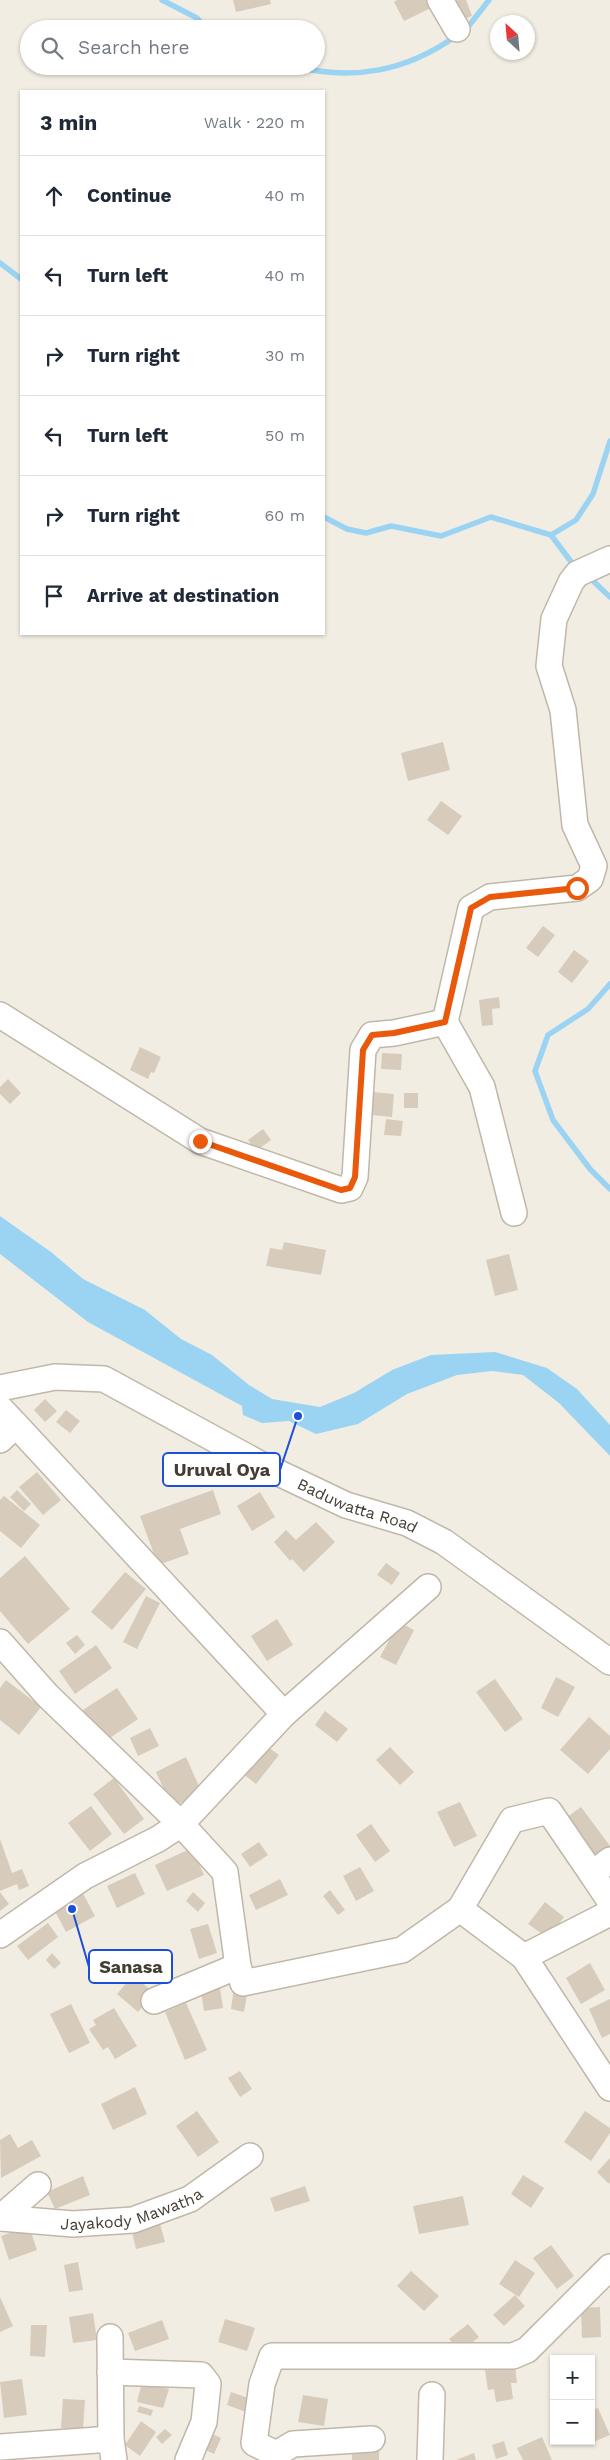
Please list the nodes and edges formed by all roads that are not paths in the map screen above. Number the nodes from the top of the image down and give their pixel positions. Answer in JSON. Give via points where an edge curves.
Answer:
{"nodes":[{"id":1,"x":440,"y":0,"type":"edge"},
{"id":2,"x":457,"y":29,"type":"dead end"},
{"id":3,"x":610,"y":559,"type":"edge"},
{"id":4,"x":0,"y":1015,"type":"edge"},
{"id":5,"x":445,"y":1022,"type":"junction"},
{"id":6,"x":514,"y":1213,"type":"dead end"},
{"id":7,"x":0,"y":1388,"type":"edge"},
{"id":8,"x":5,"y":1424,"type":"edge"},
{"id":9,"x":428,"y":1587,"type":"dead end"},
{"id":10,"x":0,"y":1642,"type":"edge"},
{"id":11,"x":610,"y":1662,"type":"edge"},
{"id":12,"x":284,"y":1714,"type":"junction"},
{"id":13,"x":177,"y":1821,"type":"junction"},
{"id":14,"x":601,"y":1867,"type":"edge"},
{"id":15,"x":610,"y":1901,"type":"edge"},
{"id":16,"x":460,"y":1909,"type":"junction"},
{"id":17,"x":610,"y":1913,"type":"edge"},
{"id":18,"x":0,"y":1935,"type":"edge"},
{"id":19,"x":524,"y":1957,"type":"junction"},
{"id":20,"x":238,"y":1966,"type":"junction"},
{"id":21,"x":154,"y":2001,"type":"dead end"},
{"id":22,"x":610,"y":2088,"type":"edge"},
{"id":23,"x":250,"y":2156,"type":"dead end"},
{"id":24,"x":38,"y":2185,"type":"dead end"},
{"id":25,"x":0,"y":2218,"type":"edge"},
{"id":26,"x":610,"y":2267,"type":"edge"},
{"id":27,"x":110,"y":2337,"type":"dead end"},
{"id":28,"x":110,"y":2372,"type":"junction"},
{"id":29,"x":432,"y":2395,"type":"dead end"},
{"id":30,"x":372,"y":2439,"type":"dead end"},
{"id":31,"x":0,"y":2447,"type":"edge"},
{"id":32,"x":113,"y":2450,"type":"edge"},
{"id":33,"x":276,"y":2457,"type":"edge"},
{"id":34,"x":188,"y":2460,"type":"edge"},
{"id":35,"x":430,"y":2460,"type":"edge"}],
"edges":[{"from":1,"to":2,"type":"street"},
{"from":3,"to":5,"type":"street","via":[[582,572],[571,582],[554,619],[549,666],[563,710],[575,825],[594,866],[590,879],[577,888],[490,897],[471,908]]},
{"from":4,"to":5,"type":"street","via":[[200,1141],[341,1190],[350,1188],[355,1177],[366,1041],[372,1035]]},
{"from":5,"to":6,"type":"street","via":[[482,1087]]},
{"from":7,"to":11,"type":"street","name":"Baduwatta Road","via":[[55,1377],[104,1379],[260,1464],[346,1505],[407,1523],[444,1542]]},
{"from":8,"to":12,"type":"street"},
{"from":9,"to":12,"type":"street"},
{"from":10,"to":13,"type":"street","via":[[47,1694]]},
{"from":12,"to":13,"type":"street"},
{"from":13,"to":18,"type":"street","via":[[158,1839],[85,1876]]},
{"from":13,"to":20,"type":"street","via":[[225,1872]]},
{"from":14,"to":15,"type":"street"},
{"from":14,"to":16,"type":"street","via":[[549,1811],[512,1820]]},
{"from":16,"to":19,"type":"street"},
{"from":16,"to":20,"type":"street","via":[[402,1950],[243,1983]]},
{"from":17,"to":19,"type":"street"},
{"from":19,"to":22,"type":"street"},
{"from":20,"to":21,"type":"street"},
{"from":23,"to":25,"type":"street","name":"Jayakody Mawatha","via":[[190,2199],[133,2220],[73,2224]]},
{"from":24,"to":25,"type":"street"},
{"from":26,"to":33,"type":"street","via":[[527,2350],[514,2356],[272,2356],[262,2384],[254,2443]]},
{"from":27,"to":28,"type":"street"},
{"from":28,"to":32,"type":"street"},
{"from":28,"to":34,"type":"street","via":[[201,2375],[208,2384],[204,2422]]},
{"from":29,"to":35,"type":"street"},
{"from":30,"to":33,"type":"street","via":[[293,2444]]},
{"from":31,"to":32,"type":"street"}]}
